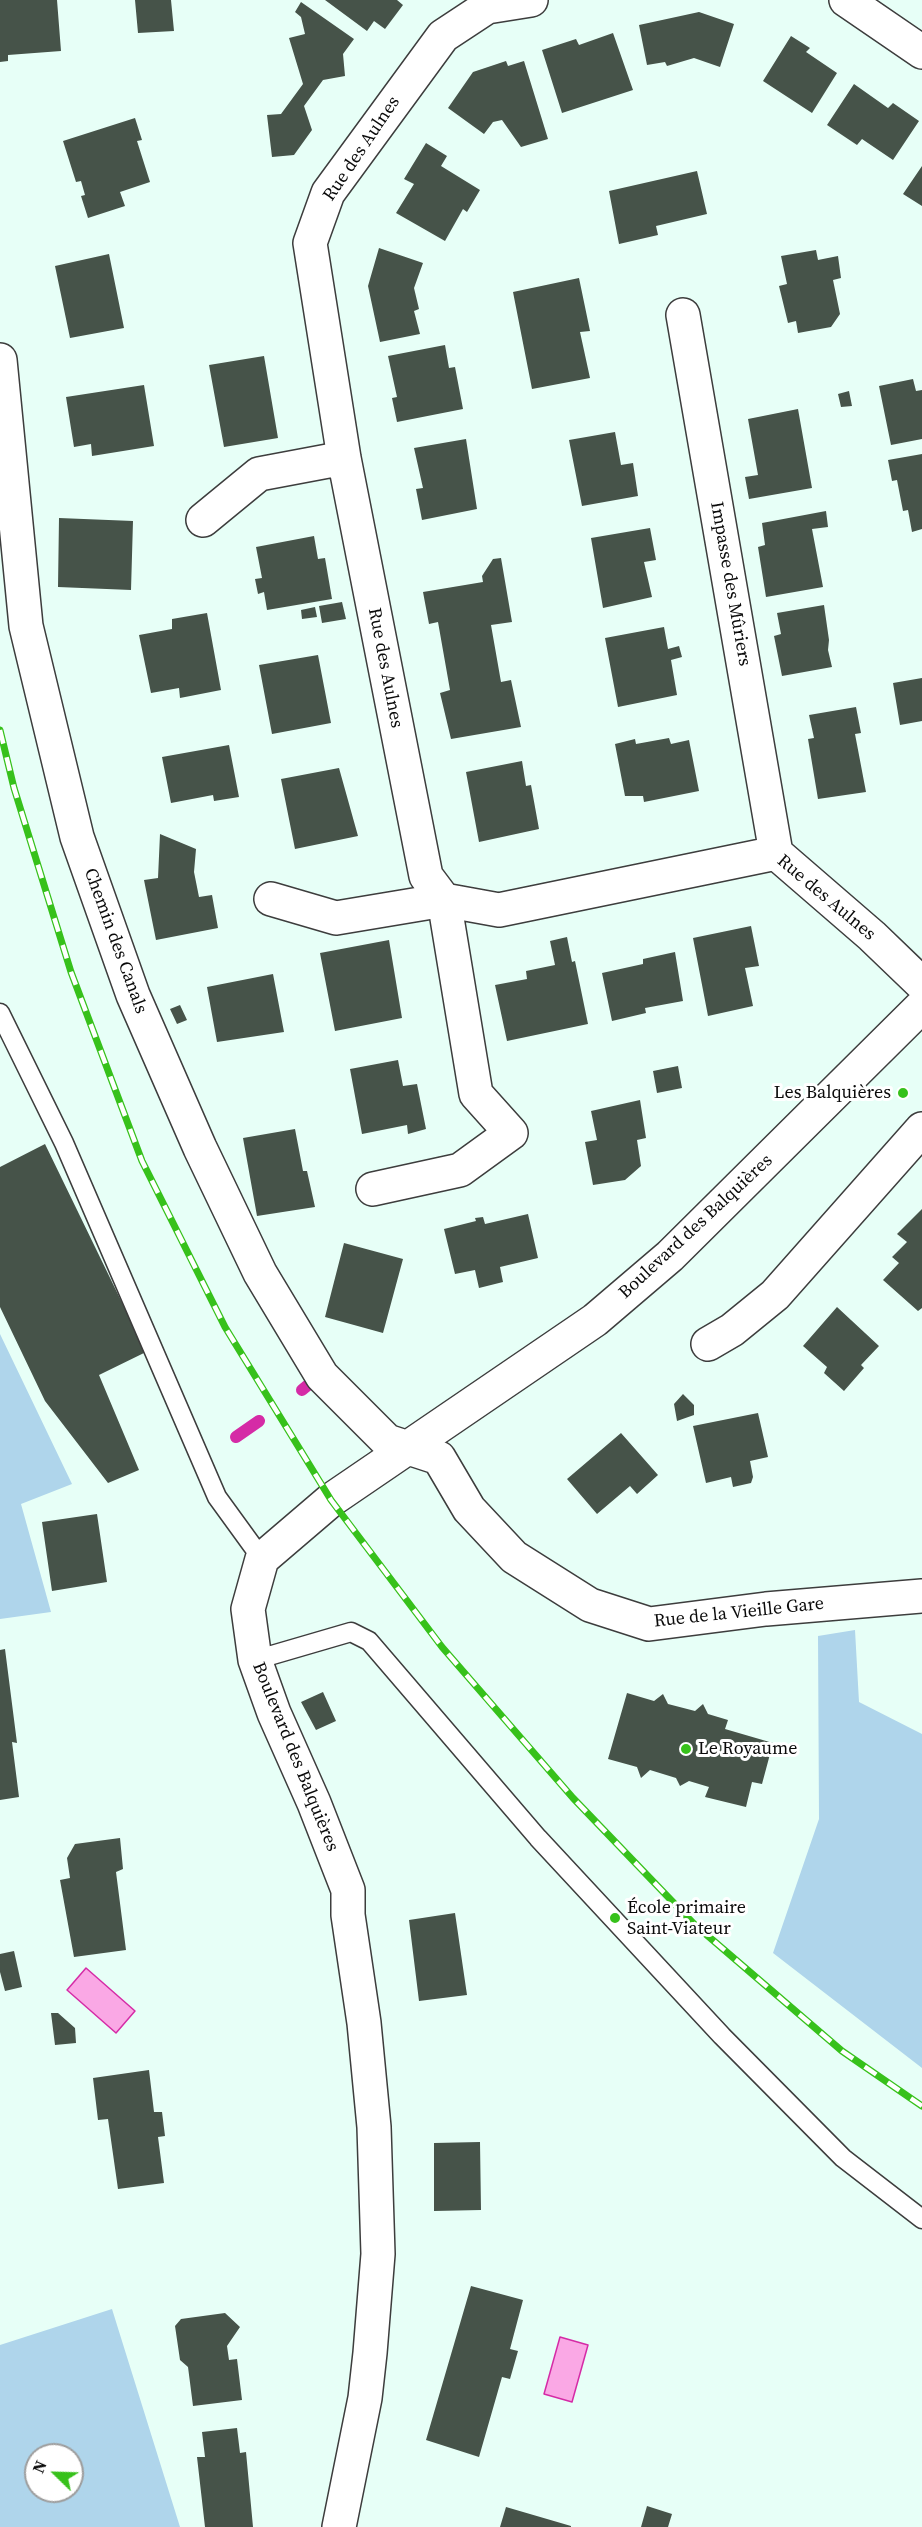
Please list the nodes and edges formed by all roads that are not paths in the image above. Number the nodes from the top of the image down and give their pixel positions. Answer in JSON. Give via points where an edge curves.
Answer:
{"nodes":[{"id":1,"x":531,"y":0,"type":"edge"},
{"id":2,"x":846,"y":0,"type":"edge"},
{"id":3,"x":920,"y":46,"type":"edge"},
{"id":4,"x":683,"y":315,"type":"dead end"},
{"id":5,"x":0,"y":360,"type":"edge"},
{"id":6,"x":344,"y":458,"type":"junction"},
{"id":7,"x":203,"y":520,"type":"dead end"},
{"id":8,"x":776,"y":853,"type":"junction"},
{"id":9,"x":271,"y":899,"type":"dead end"},
{"id":10,"x":444,"y":900,"type":"junction"},
{"id":11,"x":922,"y":984,"type":"edge"},
{"id":12,"x":922,"y":1006,"type":"edge"},
{"id":13,"x":0,"y":1013,"type":"edge"},
{"id":14,"x":922,"y":1129,"type":"edge"},
{"id":15,"x":373,"y":1189,"type":"dead end"},
{"id":16,"x":708,"y":1344,"type":"dead end"},
{"id":17,"x":407,"y":1448,"type":"junction"},
{"id":18,"x":262,"y":1559,"type":"junction"},
{"id":19,"x":922,"y":1596,"type":"edge"},
{"id":20,"x":255,"y":1660,"type":"junction"},
{"id":21,"x":922,"y":2220,"type":"edge"},
{"id":22,"x":339,"y":2527,"type":"edge"}],
"edges":[{"from":1,"to":6,"type":"street","name":"Rue des Aulnes","via":[[487,8],[443,36],[328,193],[310,243]]},
{"from":2,"to":3,"type":"street"},
{"from":4,"to":8,"type":"street","name":"Impasse des Mûriers"},
{"from":5,"to":17,"type":"street","name":"Chemin des Canals","via":[[26,626],[77,837],[133,995],[260,1273],[322,1376],[387,1441]]},
{"from":6,"to":7,"type":"street","via":[[259,474]]},
{"from":6,"to":10,"type":"street","name":"Rue des Aulnes","via":[[426,876]]},
{"from":8,"to":10,"type":"street","name":"Rue des Aulnes","via":[[499,910]]},
{"from":8,"to":11,"type":"street","name":"Rue des Aulnes"},
{"from":9,"to":10,"type":"street","via":[[336,918]]},
{"from":10,"to":15,"type":"street","via":[[476,1094],[510,1133],[460,1170]]},
{"from":12,"to":17,"type":"street","name":"Boulevard des Balquières","via":[[653,1271],[595,1320]]},
{"from":13,"to":18,"type":"lane","via":[[64,1143],[217,1497]]},
{"from":14,"to":16,"type":"street","via":[[775,1295]]},
{"from":17,"to":18,"type":"street","name":"Boulevard des Balquières","via":[[331,1500]]},
{"from":17,"to":19,"type":"street","name":"Rue de la Vieille Gare","via":[[439,1458],[469,1509],[514,1557],[590,1605],[649,1624]]},
{"from":18,"to":20,"type":"street","name":"Boulevard des Balquières","via":[[248,1609]]},
{"from":20,"to":21,"type":"lane","via":[[351,1632],[369,1641],[538,1838],[722,2036],[843,2158]]},
{"from":20,"to":22,"type":"street","name":"Boulevard des Balquières","via":[[273,1713],[348,1890],[374,2127],[378,2254],[370,2353]]}]}
